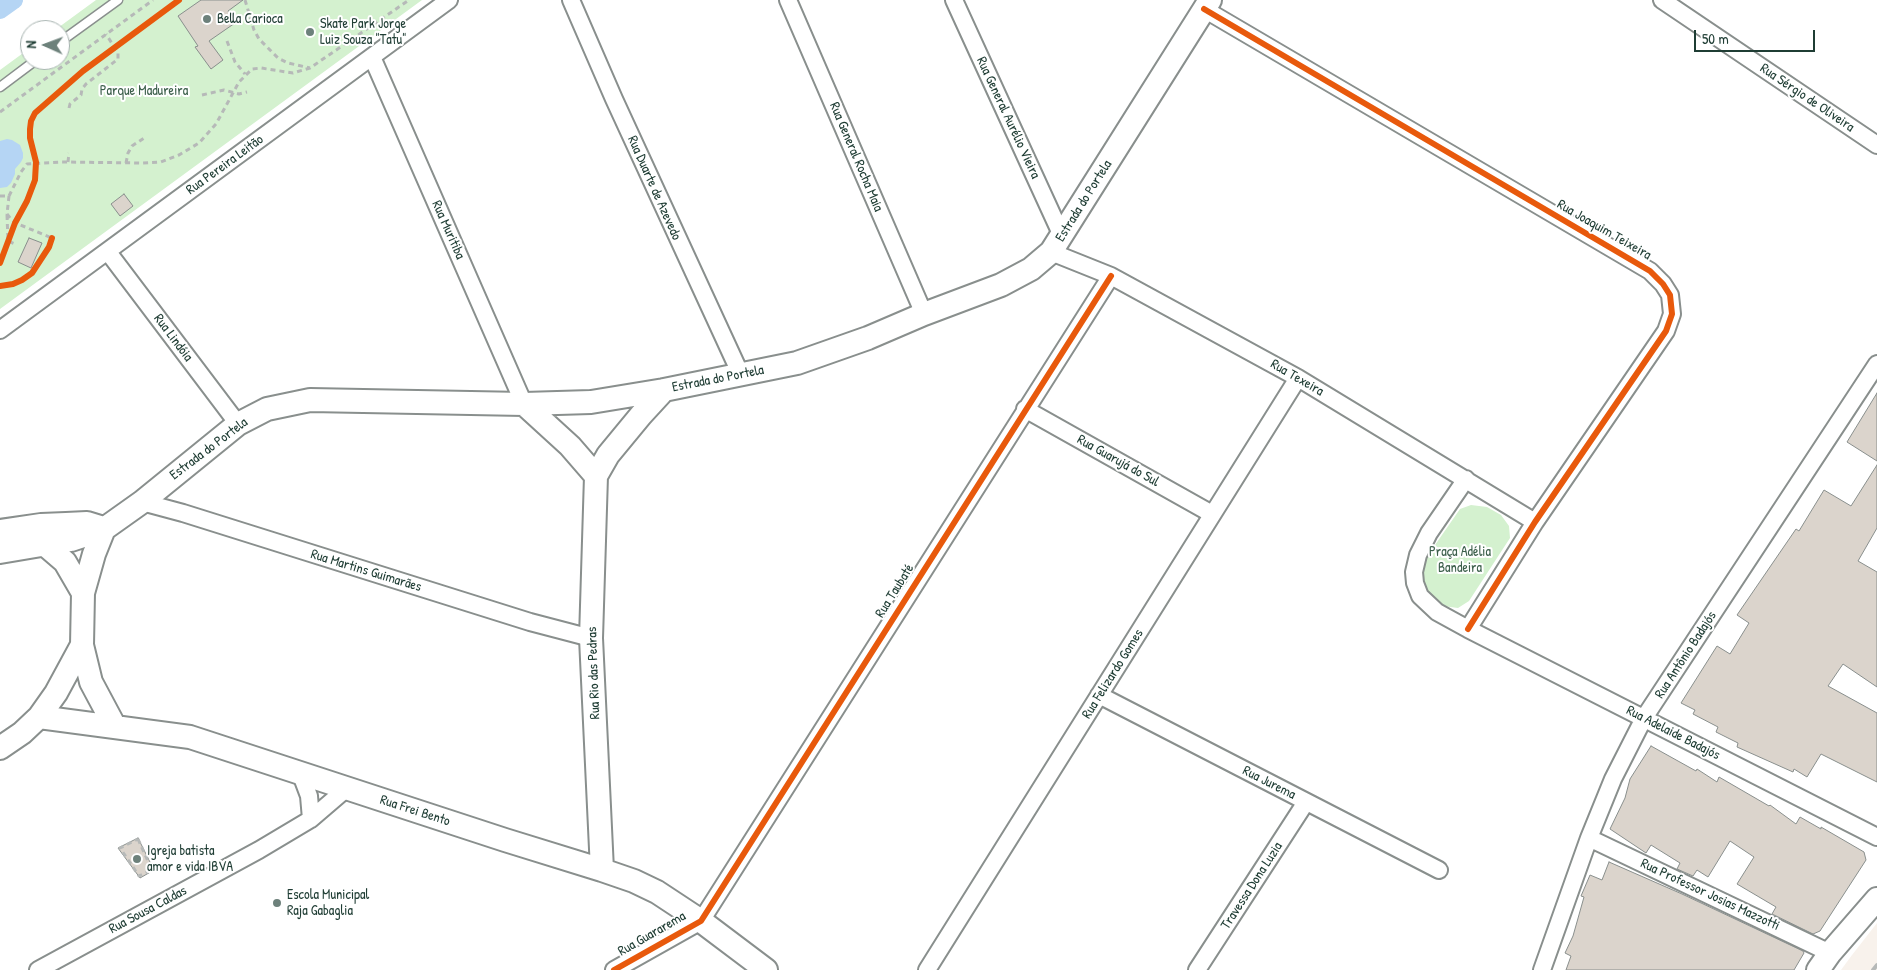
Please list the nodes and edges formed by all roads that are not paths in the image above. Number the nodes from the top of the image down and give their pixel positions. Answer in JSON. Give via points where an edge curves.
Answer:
{"nodes":[{"id":1,"x":118,"y":0,"type":"edge"},
{"id":2,"x":449,"y":0,"type":"edge"},
{"id":3,"x":572,"y":0,"type":"edge"},
{"id":4,"x":788,"y":0,"type":"edge"},
{"id":5,"x":954,"y":0,"type":"edge"},
{"id":6,"x":1662,"y":0,"type":"edge"},
{"id":7,"x":1207,"y":4,"type":"edge"},
{"id":8,"x":70,"y":35,"type":"edge"},
{"id":9,"x":372,"y":57,"type":"junction"},
{"id":10,"x":23,"y":70,"type":"edge"},
{"id":11,"x":0,"y":87,"type":"edge"},
{"id":12,"x":1877,"y":145,"type":"edge"},
{"id":13,"x":1057,"y":244,"type":"junction"},
{"id":14,"x":108,"y":252,"type":"junction"},
{"id":15,"x":1111,"y":276,"type":"junction"},
{"id":16,"x":924,"y":314,"type":"junction"},
{"id":17,"x":0,"y":330,"type":"edge"},
{"id":18,"x":1877,"y":364,"type":"edge"},
{"id":19,"x":741,"y":375,"type":"junction"},
{"id":20,"x":1298,"y":378,"type":"junction"},
{"id":21,"x":1871,"y":388,"type":"edge"},
{"id":22,"x":664,"y":390,"type":"junction"},
{"id":23,"x":524,"y":404,"type":"junction"},
{"id":24,"x":1025,"y":409,"type":"junction"},
{"id":25,"x":238,"y":424,"type":"junction"},
{"id":26,"x":596,"y":476,"type":"junction"},
{"id":27,"x":1466,"y":480,"type":"junction"},
{"id":28,"x":142,"y":502,"type":"junction"},
{"id":29,"x":1212,"y":514,"type":"junction"},
{"id":30,"x":1535,"y":522,"type":"junction"},
{"id":31,"x":104,"y":528,"type":"junction"},
{"id":32,"x":0,"y":532,"type":"edge"},
{"id":33,"x":44,"y":544,"type":"junction"},
{"id":34,"x":0,"y":552,"type":"edge"},
{"id":35,"x":83,"y":593,"type":"junction"},
{"id":36,"x":1468,"y":629,"type":"junction"},
{"id":37,"x":591,"y":638,"type":"junction"},
{"id":38,"x":82,"y":645,"type":"junction"},
{"id":39,"x":1099,"y":696,"type":"junction"},
{"id":40,"x":39,"y":717,"type":"junction"},
{"id":41,"x":1644,"y":718,"type":"junction"},
{"id":42,"x":115,"y":727,"type":"junction"},
{"id":43,"x":0,"y":748,"type":"edge"},
{"id":44,"x":300,"y":772,"type":"junction"},
{"id":45,"x":346,"y":789,"type":"junction"},
{"id":46,"x":1306,"y":802,"type":"junction"},
{"id":47,"x":310,"y":820,"type":"junction"},
{"id":48,"x":1877,"y":837,"type":"edge"},
{"id":49,"x":1589,"y":838,"type":"junction"},
{"id":50,"x":602,"y":870,"type":"junction"},
{"id":51,"x":1439,"y":870,"type":"dead end"},
{"id":52,"x":1877,"y":884,"type":"edge"},
{"id":53,"x":1873,"y":903,"type":"edge"},
{"id":54,"x":701,"y":921,"type":"junction"},
{"id":55,"x":1824,"y":961,"type":"edge"},
{"id":56,"x":38,"y":970,"type":"edge"},
{"id":57,"x":614,"y":970,"type":"edge"},
{"id":58,"x":766,"y":970,"type":"edge"},
{"id":59,"x":927,"y":970,"type":"edge"},
{"id":60,"x":1197,"y":970,"type":"edge"},
{"id":61,"x":1542,"y":970,"type":"edge"}],
"edges":[{"from":1,"to":8,"type":"lane"},
{"from":2,"to":9,"type":"street","name":"Rua Pereira Leitão"},
{"from":3,"to":19,"type":"street","name":"Rua Duarte de Azevedo"},
{"from":4,"to":16,"type":"street","name":"Rua General Rocha Maia"},
{"from":5,"to":13,"type":"street","name":"Rua General Aurélio Vieira"},
{"from":6,"to":12,"type":"street","name":"Rua Sérgio de Oliveira"},
{"from":7,"to":13,"type":"street","name":"Estrada do Portela"},
{"from":7,"to":30,"type":"street","name":"Rua Joaquim Teixeira","via":[[1650,271],[1670,295],[1672,314],[1666,331]]},
{"from":9,"to":14,"type":"street","name":"Rua Pereira Leitão"},
{"from":9,"to":23,"type":"street","name":"Rua Muritiba"},
{"from":10,"to":11,"type":"lane"},
{"from":13,"to":15,"type":"street","name":"Rua Texeira"},
{"from":13,"to":16,"type":"street","name":"Estrada do Portela","via":[[1031,269],[1001,285]]},
{"from":14,"to":17,"type":"street","name":"Rua Pereira Leitão"},
{"from":14,"to":25,"type":"street","name":"Rua Lindóia"},
{"from":15,"to":20,"type":"street","name":"Rua Texeira"},
{"from":15,"to":24,"type":"street","name":"Rua Taubaté"},
{"from":16,"to":19,"type":"street","name":"Estrada do Portela","via":[[798,363]]},
{"from":18,"to":21,"type":"street","name":"Rua Antônio Badajós"},
{"from":19,"to":22,"type":"street","name":"Estrada do Portela"},
{"from":20,"to":27,"type":"street","name":"Rua Texeira"},
{"from":20,"to":29,"type":"street","name":"Rua Felizardo Gomes"},
{"from":21,"to":41,"type":"street","name":"Rua Antônio Badajós"},
{"from":22,"to":23,"type":"street","name":"Estrada do Portela","via":[[591,402]]},
{"from":22,"to":26,"type":"street","name":"Rua Rio das Pedras","via":[[608,455]]},
{"from":23,"to":25,"type":"street","name":"Estrada do Portela","via":[[310,400],[267,409]]},
{"from":23,"to":26,"type":"street","via":[[570,446]]},
{"from":24,"to":29,"type":"street","name":"Rua Guarujá do Sul"},
{"from":24,"to":54,"type":"street","name":"Rua Taubaté"},
{"from":25,"to":28,"type":"street","name":"Estrada do Portela"},
{"from":26,"to":37,"type":"street","name":"Rua Rio das Pedras"},
{"from":27,"to":30,"type":"street","name":"Rua Texeira"},
{"from":27,"to":36,"type":"street","via":[[1429,533],[1414,572],[1420,596],[1437,612]]},
{"from":28,"to":31,"type":"street","name":"Estrada do Portela"},
{"from":28,"to":37,"type":"street","name":"Rua Martins Guimarães"},
{"from":29,"to":39,"type":"street","name":"Rua Felizardo Gomes"},
{"from":30,"to":36,"type":"street","name":"Rua Joaquim Teixeira"},
{"from":31,"to":32,"type":"street","via":[[87,523],[41,525]]},
{"from":31,"to":33,"type":"street","name":"Estrada do Portela","via":[[71,540]]},
{"from":31,"to":35,"type":"street"},
{"from":33,"to":34,"type":"street","name":"Estrada do Portela"},
{"from":33,"to":35,"type":"street","via":[[65,562]]},
{"from":35,"to":38,"type":"street"},
{"from":36,"to":41,"type":"street","name":"Rua Adelaide Badajós"},
{"from":37,"to":50,"type":"street","name":"Rua Rio das Pedras"},
{"from":38,"to":40,"type":"street"},
{"from":38,"to":42,"type":"street","via":[[91,682]]},
{"from":39,"to":46,"type":"street","name":"Rua Jurema"},
{"from":39,"to":59,"type":"street","name":"Rua Felizardo Gomes"},
{"from":40,"to":42,"type":"street","name":"Rua Frei Bento"},
{"from":40,"to":43,"type":"street"},
{"from":41,"to":48,"type":"street","name":"Rua Adelaide Badajós"},
{"from":41,"to":49,"type":"street","name":"Rua Antônio Badajós","via":[[1613,778]]},
{"from":42,"to":44,"type":"street","name":"Rua Frei Bento","via":[[190,737]]},
{"from":44,"to":45,"type":"street","name":"Rua Frei Bento"},
{"from":44,"to":47,"type":"street","via":[[310,796]]},
{"from":45,"to":47,"type":"street","name":"Rua Sousa Caldas"},
{"from":45,"to":50,"type":"street","name":"Rua Frei Bento"},
{"from":46,"to":51,"type":"street","name":"Rua Jurema"},
{"from":46,"to":60,"type":"street","name":"Travessa Dona Luzia"},
{"from":47,"to":56,"type":"street","name":"Rua Sousa Caldas"},
{"from":49,"to":55,"type":"street","name":"Rua Professor Josias Mazzotti"},
{"from":49,"to":61,"type":"street","name":"Rua Antônio Badajós"},
{"from":50,"to":54,"type":"street","name":"Rua Frei Bento","via":[[657,892]]},
{"from":52,"to":53,"type":"street"},
{"from":53,"to":55,"type":"street"},
{"from":54,"to":57,"type":"street","name":"Rua Guararema"},
{"from":54,"to":58,"type":"street","name":"Rua Frei Bento"}]}
